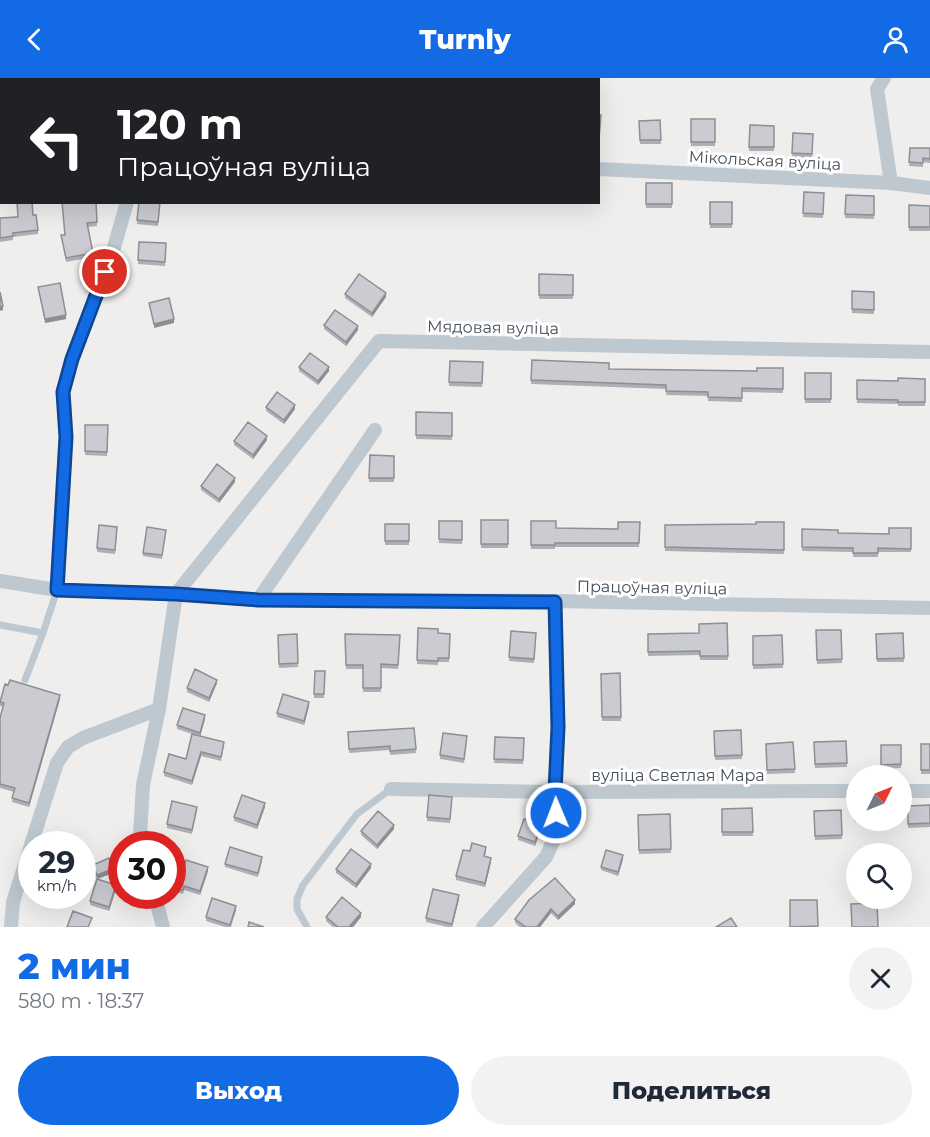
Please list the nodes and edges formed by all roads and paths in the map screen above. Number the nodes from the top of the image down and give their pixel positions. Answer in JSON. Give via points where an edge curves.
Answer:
{"nodes":[{"id":1,"x":884,"y":78,"type":"edge"},
{"id":2,"x":600,"y":169,"type":"edge"},
{"id":3,"x":891,"y":183,"type":"junction"},
{"id":4,"x":930,"y":188,"type":"edge"},
{"id":5,"x":126,"y":204,"type":"edge"},
{"id":6,"x":930,"y":352,"type":"edge"},
{"id":7,"x":375,"y":430,"type":"dead end"},
{"id":8,"x":7,"y":583,"type":"edge"},
{"id":9,"x":57,"y":590,"type":"junction"},
{"id":10,"x":176,"y":594,"type":"junction"},
{"id":11,"x":258,"y":600,"type":"junction"},
{"id":12,"x":555,"y":602,"type":"junction"},
{"id":13,"x":930,"y":608,"type":"edge"},
{"id":14,"x":0,"y":625,"type":"edge"},
{"id":15,"x":43,"y":633,"type":"junction"},
{"id":16,"x":25,"y":680,"type":"dead end"},
{"id":17,"x":159,"y":709,"type":"junction"},
{"id":18,"x":391,"y":789,"type":"joint"},
{"id":19,"x":930,"y":790,"type":"edge"},
{"id":20,"x":846,"y":791,"type":"edge"},
{"id":21,"x":912,"y":791,"type":"edge"},
{"id":22,"x":555,"y":792,"type":"junction"},
{"id":23,"x":140,"y":831,"type":"edge"},
{"id":24,"x":158,"y":909,"type":"edge"},
{"id":25,"x":11,"y":927,"type":"edge"},
{"id":26,"x":163,"y":927,"type":"edge"},
{"id":27,"x":307,"y":927,"type":"edge"},
{"id":28,"x":483,"y":927,"type":"edge"}],
"edges":[{"from":1,"to":3,"type":"street","via":[[877,90]]},
{"from":2,"to":3,"type":"street","name":"Мікольская вуліца"},
{"from":3,"to":4,"type":"street","name":"Мікольская вуліца"},
{"from":5,"to":9,"type":"street","via":[[63,392],[66,437]]},
{"from":6,"to":10,"type":"street","name":"Мядовая вуліца","via":[[379,341]]},
{"from":7,"to":11,"type":"street"},
{"from":8,"to":9,"type":"street","name":"Працоўная вуліца"},
{"from":9,"to":10,"type":"street","name":"Працоўная вуліца"},
{"from":9,"to":15,"type":"lane"},
{"from":10,"to":11,"type":"street","name":"Працоўная вуліца"},
{"from":10,"to":17,"type":"street"},
{"from":11,"to":12,"type":"street","name":"Працоўная вуліца"},
{"from":12,"to":13,"type":"street","name":"Працоўная вуліца"},
{"from":12,"to":22,"type":"street"},
{"from":14,"to":15,"type":"lane"},
{"from":15,"to":16,"type":"lane"},
{"from":17,"to":23,"type":"street","via":[[143,785]]},
{"from":17,"to":25,"type":"street","via":[[83,738],[68,747],[57,763],[13,902]]},
{"from":18,"to":22,"type":"street","name":"вуліца Светлая Мара"},
{"from":18,"to":27,"type":"lane","via":[[357,814],[303,885],[297,909]]},
{"from":19,"to":21,"type":"street"},
{"from":20,"to":22,"type":"street","name":"вуліца Светлая Мара"},
{"from":22,"to":28,"type":"street","via":[[557,833],[546,857]]},
{"from":24,"to":26,"type":"street"}]}
